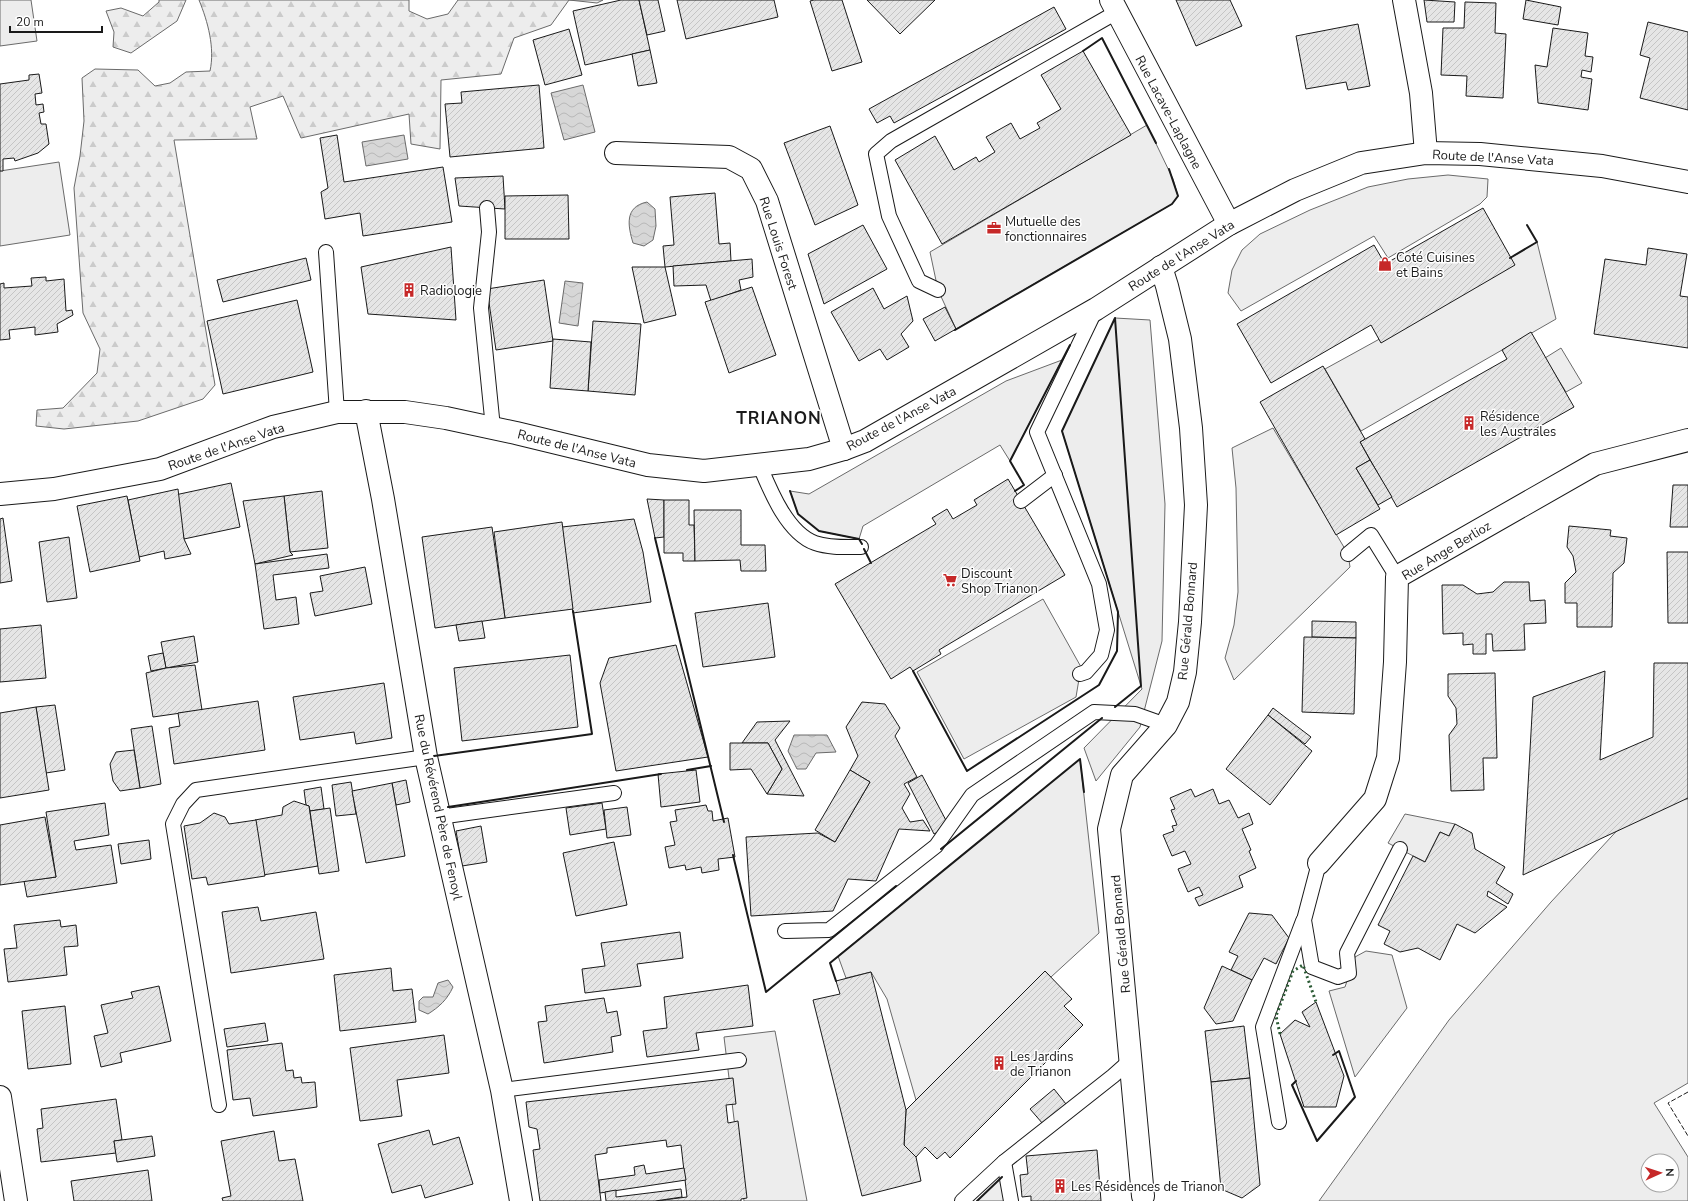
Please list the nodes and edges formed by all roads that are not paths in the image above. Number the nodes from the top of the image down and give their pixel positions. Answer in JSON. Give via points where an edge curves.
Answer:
{"nodes":[{"id":1,"x":1404,"y":0,"type":"edge"},
{"id":2,"x":1114,"y":6,"type":"edge"},
{"id":3,"x":616,"y":153,"type":"dead end"},
{"id":4,"x":1426,"y":153,"type":"junction"},
{"id":5,"x":1688,"y":182,"type":"edge"},
{"id":6,"x":487,"y":208,"type":"dead end"},
{"id":7,"x":1230,"y":224,"type":"junction"},
{"id":8,"x":326,"y":252,"type":"dead end"},
{"id":9,"x":1161,"y":267,"type":"junction"},
{"id":10,"x":938,"y":290,"type":"dead end"},
{"id":11,"x":1096,"y":308,"type":"junction"},
{"id":12,"x":366,"y":411,"type":"junction"},
{"id":13,"x":337,"y":412,"type":"junction"},
{"id":14,"x":493,"y":428,"type":"junction"},
{"id":15,"x":1688,"y":440,"type":"edge"},
{"id":16,"x":844,"y":449,"type":"junction"},
{"id":17,"x":760,"y":466,"type":"junction"},
{"id":18,"x":1055,"y":475,"type":"junction"},
{"id":19,"x":0,"y":494,"type":"edge"},
{"id":20,"x":1021,"y":501,"type":"dead end"},
{"id":21,"x":861,"y":548,"type":"dead end"},
{"id":22,"x":1348,"y":554,"type":"dead end"},
{"id":23,"x":1397,"y":576,"type":"junction"},
{"id":24,"x":1080,"y":674,"type":"dead end"},
{"id":25,"x":1166,"y":725,"type":"junction"},
{"id":26,"x":426,"y":757,"type":"junction"},
{"id":27,"x":614,"y":793,"type":"dead end"},
{"id":28,"x":439,"y":817,"type":"junction"},
{"id":29,"x":1400,"y":849,"type":"dead end"},
{"id":30,"x":1319,"y":862,"type":"joint"},
{"id":31,"x":1304,"y":920,"type":"junction"},
{"id":32,"x":785,"y":931,"type":"dead end"},
{"id":33,"x":739,"y":1060,"type":"dead end"},
{"id":34,"x":1130,"y":1060,"type":"junction"},
{"id":35,"x":502,"y":1090,"type":"junction"},
{"id":36,"x":0,"y":1097,"type":"edge"},
{"id":37,"x":219,"y":1105,"type":"dead end"},
{"id":38,"x":1279,"y":1122,"type":"dead end"},
{"id":39,"x":1004,"y":1162,"type":"junction"},
{"id":40,"x":1143,"y":1196,"type":"dead end"},
{"id":41,"x":16,"y":1201,"type":"edge"},
{"id":42,"x":521,"y":1201,"type":"edge"},
{"id":43,"x":962,"y":1201,"type":"edge"},
{"id":44,"x":1011,"y":1201,"type":"edge"}],
"edges":[{"from":1,"to":4,"type":"street","via":[[1421,93]]},
{"from":2,"to":7,"type":"street","name":"Rue Lacave-Laplagne"},
{"from":2,"to":10,"type":"lane","via":[[891,141],[876,154],[889,216],[919,281]]},
{"from":3,"to":16,"type":"street","name":"Rue Louis Forest","via":[[729,157],[751,170],[767,201]]},
{"from":4,"to":5,"type":"street","name":"Route de l'Anse Vata","via":[[1480,154],[1602,166]]},
{"from":4,"to":7,"type":"street","name":"Route de l'Anse Vata","via":[[1361,163],[1295,190]]},
{"from":6,"to":14,"type":"lane","via":[[488,232],[481,308]]},
{"from":7,"to":9,"type":"street","name":"Route de l'Anse Vata"},
{"from":8,"to":13,"type":"lane"},
{"from":9,"to":11,"type":"street","name":"Route de l'Anse Vata"},
{"from":9,"to":25,"type":"street","name":"Rue Gérald Bonnard","via":[[1180,339],[1191,428],[1196,505],[1185,672],[1178,702]]},
{"from":11,"to":16,"type":"street","name":"Route de l'Anse Vata","via":[[901,421],[865,441]]},
{"from":11,"to":18,"type":"lane","via":[[1037,432]]},
{"from":12,"to":13,"type":"street","name":"Route de l'Anse Vata"},
{"from":12,"to":14,"type":"street","name":"Route de l'Anse Vata","via":[[405,412]]},
{"from":12,"to":26,"type":"street","name":"Rue du Révérend Père de Fenoyl"},
{"from":13,"to":19,"type":"street","name":"Route de l'Anse Vata","via":[[273,427],[160,469],[54,489]]},
{"from":14,"to":17,"type":"street","name":"Route de l'Anse Vata","via":[[648,465],[704,470]]},
{"from":15,"to":23,"type":"street","name":"Rue Ange Berlioz","via":[[1595,464]]},
{"from":16,"to":17,"type":"street","name":"Route de l'Anse Vata","via":[[809,459]]},
{"from":17,"to":21,"type":"lane","via":[[776,503],[798,531],[814,542]]},
{"from":18,"to":20,"type":"lane"},
{"from":18,"to":24,"type":"lane","via":[[1100,584],[1107,630],[1101,655],[1086,672]]},
{"from":22,"to":23,"type":"lane","via":[[1371,535]]},
{"from":23,"to":30,"type":"street","name":"Rue Ange Berlioz","via":[[1395,662],[1388,758],[1375,799]]},
{"from":25,"to":32,"type":"lane","via":[[1135,714],[1094,712],[972,795],[936,846],[829,930]]},
{"from":25,"to":34,"type":"street","name":"Rue Gérald Bonnard","via":[[1122,775],[1109,829]]},
{"from":26,"to":28,"type":"street","name":"Rue du Révérend Père de Fenoyl"},
{"from":26,"to":37,"type":"lane","via":[[196,790],[183,804],[173,824]]},
{"from":27,"to":28,"type":"lane"},
{"from":28,"to":35,"type":"street","name":"Rue du Révérend Père de Fenoyl"},
{"from":29,"to":31,"type":"lane","via":[[1346,954],[1349,973],[1338,977],[1312,967]]},
{"from":30,"to":31,"type":"lane"},
{"from":31,"to":38,"type":"lane","via":[[1263,1027]]},
{"from":33,"to":35,"type":"lane"},
{"from":34,"to":39,"type":"lane","via":[[1114,1076]]},
{"from":34,"to":40,"type":"street","name":"Rue Gérald Bonnard"},
{"from":35,"to":42,"type":"street","name":"Rue du Révérend Père de Fenoyl"},
{"from":36,"to":41,"type":"street"},
{"from":39,"to":43,"type":"lane"},
{"from":39,"to":44,"type":"lane"}]}
